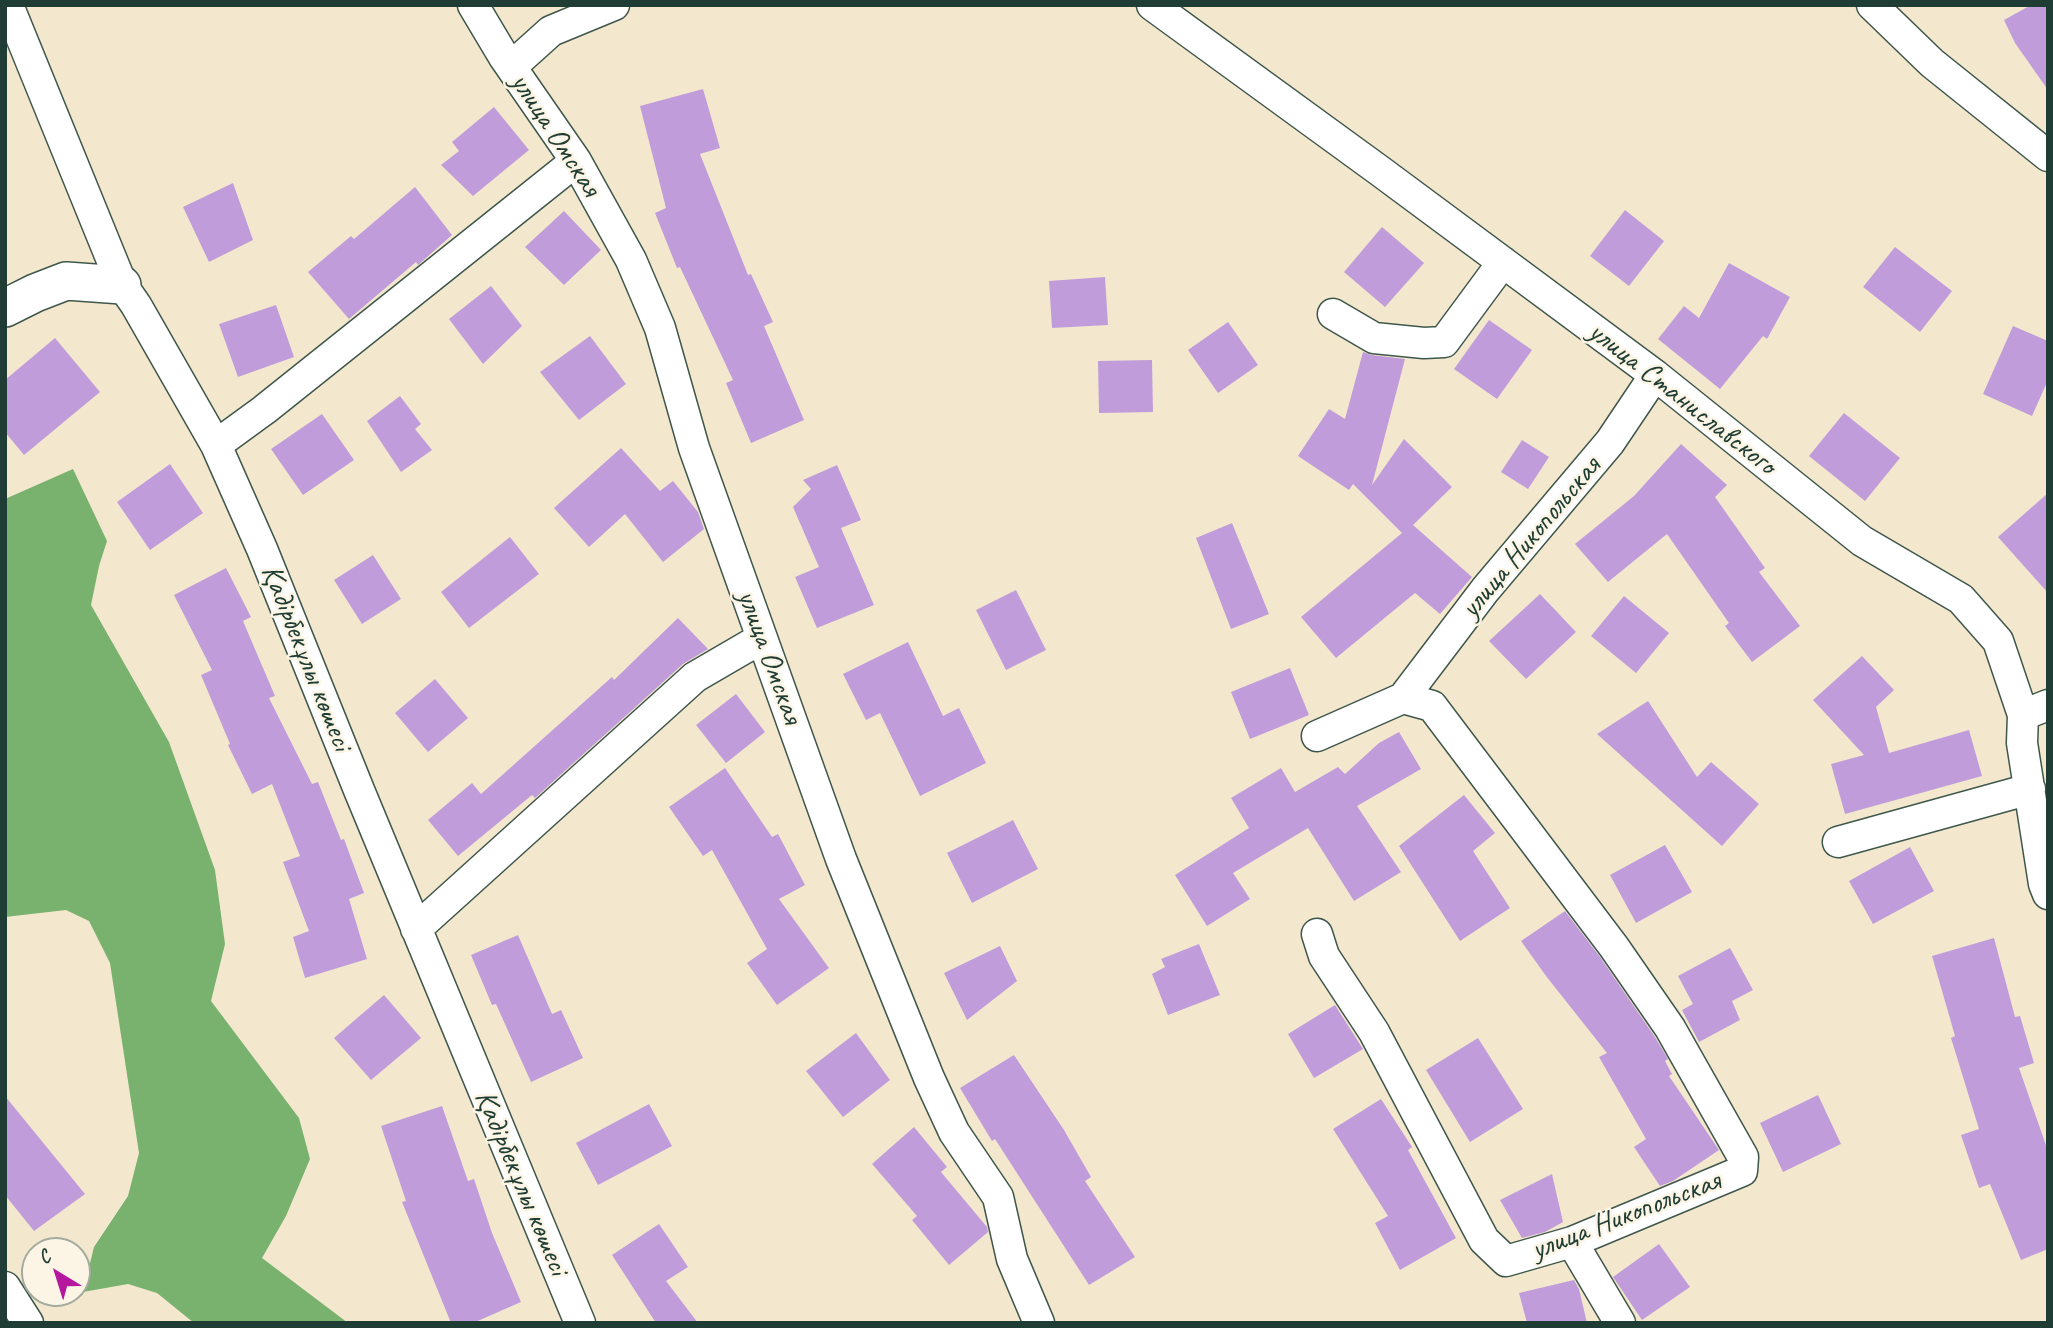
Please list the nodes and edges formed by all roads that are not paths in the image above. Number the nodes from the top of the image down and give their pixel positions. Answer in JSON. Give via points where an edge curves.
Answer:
{"nodes":[{"id":1,"x":8,"y":5,"type":"edge"},
{"id":2,"x":472,"y":5,"type":"edge"},
{"id":3,"x":614,"y":5,"type":"edge"},
{"id":4,"x":1152,"y":5,"type":"edge"},
{"id":5,"x":1872,"y":5,"type":"edge"},
{"id":6,"x":511,"y":67,"type":"junction"},
{"id":7,"x":2048,"y":156,"type":"edge"},
{"id":8,"x":576,"y":161,"type":"junction"},
{"id":9,"x":1503,"y":262,"type":"junction"},
{"id":10,"x":121,"y":285,"type":"junction"},
{"id":11,"x":5,"y":308,"type":"edge"},
{"id":12,"x":1333,"y":314,"type":"dead end"},
{"id":13,"x":1655,"y":375,"type":"junction"},
{"id":14,"x":216,"y":445,"type":"junction"},
{"id":15,"x":762,"y":638,"type":"junction"},
{"id":16,"x":1403,"y":698,"type":"junction"},
{"id":17,"x":2035,"y":710,"type":"edge"},
{"id":18,"x":1317,"y":736,"type":"dead end"},
{"id":19,"x":2030,"y":789,"type":"junction"},
{"id":20,"x":1838,"y":842,"type":"dead end"},
{"id":21,"x":2048,"y":894,"type":"edge"},
{"id":22,"x":416,"y":929,"type":"junction"},
{"id":23,"x":1317,"y":934,"type":"dead end"},
{"id":24,"x":1572,"y":1242,"type":"junction"},
{"id":25,"x":5,"y":1287,"type":"edge"},
{"id":26,"x":28,"y":1323,"type":"edge"},
{"id":27,"x":580,"y":1323,"type":"edge"},
{"id":28,"x":1039,"y":1323,"type":"edge"},
{"id":29,"x":1620,"y":1323,"type":"edge"}],
"edges":[{"from":1,"to":10,"type":"street","name":"Қадірбекұлы көшесі"},
{"from":2,"to":6,"type":"street","name":"улица Омская"},
{"from":3,"to":6,"type":"street","via":[[551,31]]},
{"from":4,"to":9,"type":"street","name":"улица Станиславского"},
{"from":5,"to":7,"type":"street","via":[[1932,63]]},
{"from":6,"to":8,"type":"street","name":"улица Омская"},
{"from":8,"to":14,"type":"street"},
{"from":8,"to":15,"type":"street","name":"улица Омская","via":[[631,260],[660,328],[694,448]]},
{"from":9,"to":12,"type":"street","via":[[1444,342],[1374,338]]},
{"from":9,"to":13,"type":"street","name":"улица Станиславского"},
{"from":10,"to":11,"type":"street","via":[[66,281]]},
{"from":10,"to":14,"type":"street","name":"Қадірбекұлы көшесі"},
{"from":13,"to":16,"type":"street","name":"улица Никопольская","via":[[1610,442],[1485,590]]},
{"from":13,"to":17,"type":"street","name":"улица Станиславского","via":[[1862,541],[1961,599],[1998,641]]},
{"from":14,"to":22,"type":"street","name":"Қадірбекұлы көшесі"},
{"from":15,"to":22,"type":"street","via":[[695,677]]},
{"from":15,"to":28,"type":"street","name":"улица Омская","via":[[841,859],[923,1065],[954,1132],[998,1197],[1012,1259]]},
{"from":16,"to":18,"type":"street","name":"улица Никопольская"},
{"from":16,"to":24,"type":"street","name":"улица Никопольская","via":[[1432,706],[1614,947],[1670,1028],[1743,1157],[1742,1171]]},
{"from":17,"to":19,"type":"street","name":"улица Станиславского","via":[[2022,743]]},
{"from":19,"to":20,"type":"street"},
{"from":19,"to":21,"type":"street","name":"улица Станиславского"},
{"from":22,"to":27,"type":"street","name":"Қадірбекұлы көшесі"},
{"from":23,"to":24,"type":"street","name":"улица Никопольская","via":[[1324,956],[1374,1032],[1484,1240],[1506,1261]]},
{"from":24,"to":29,"type":"street"},
{"from":25,"to":26,"type":"street"}]}
